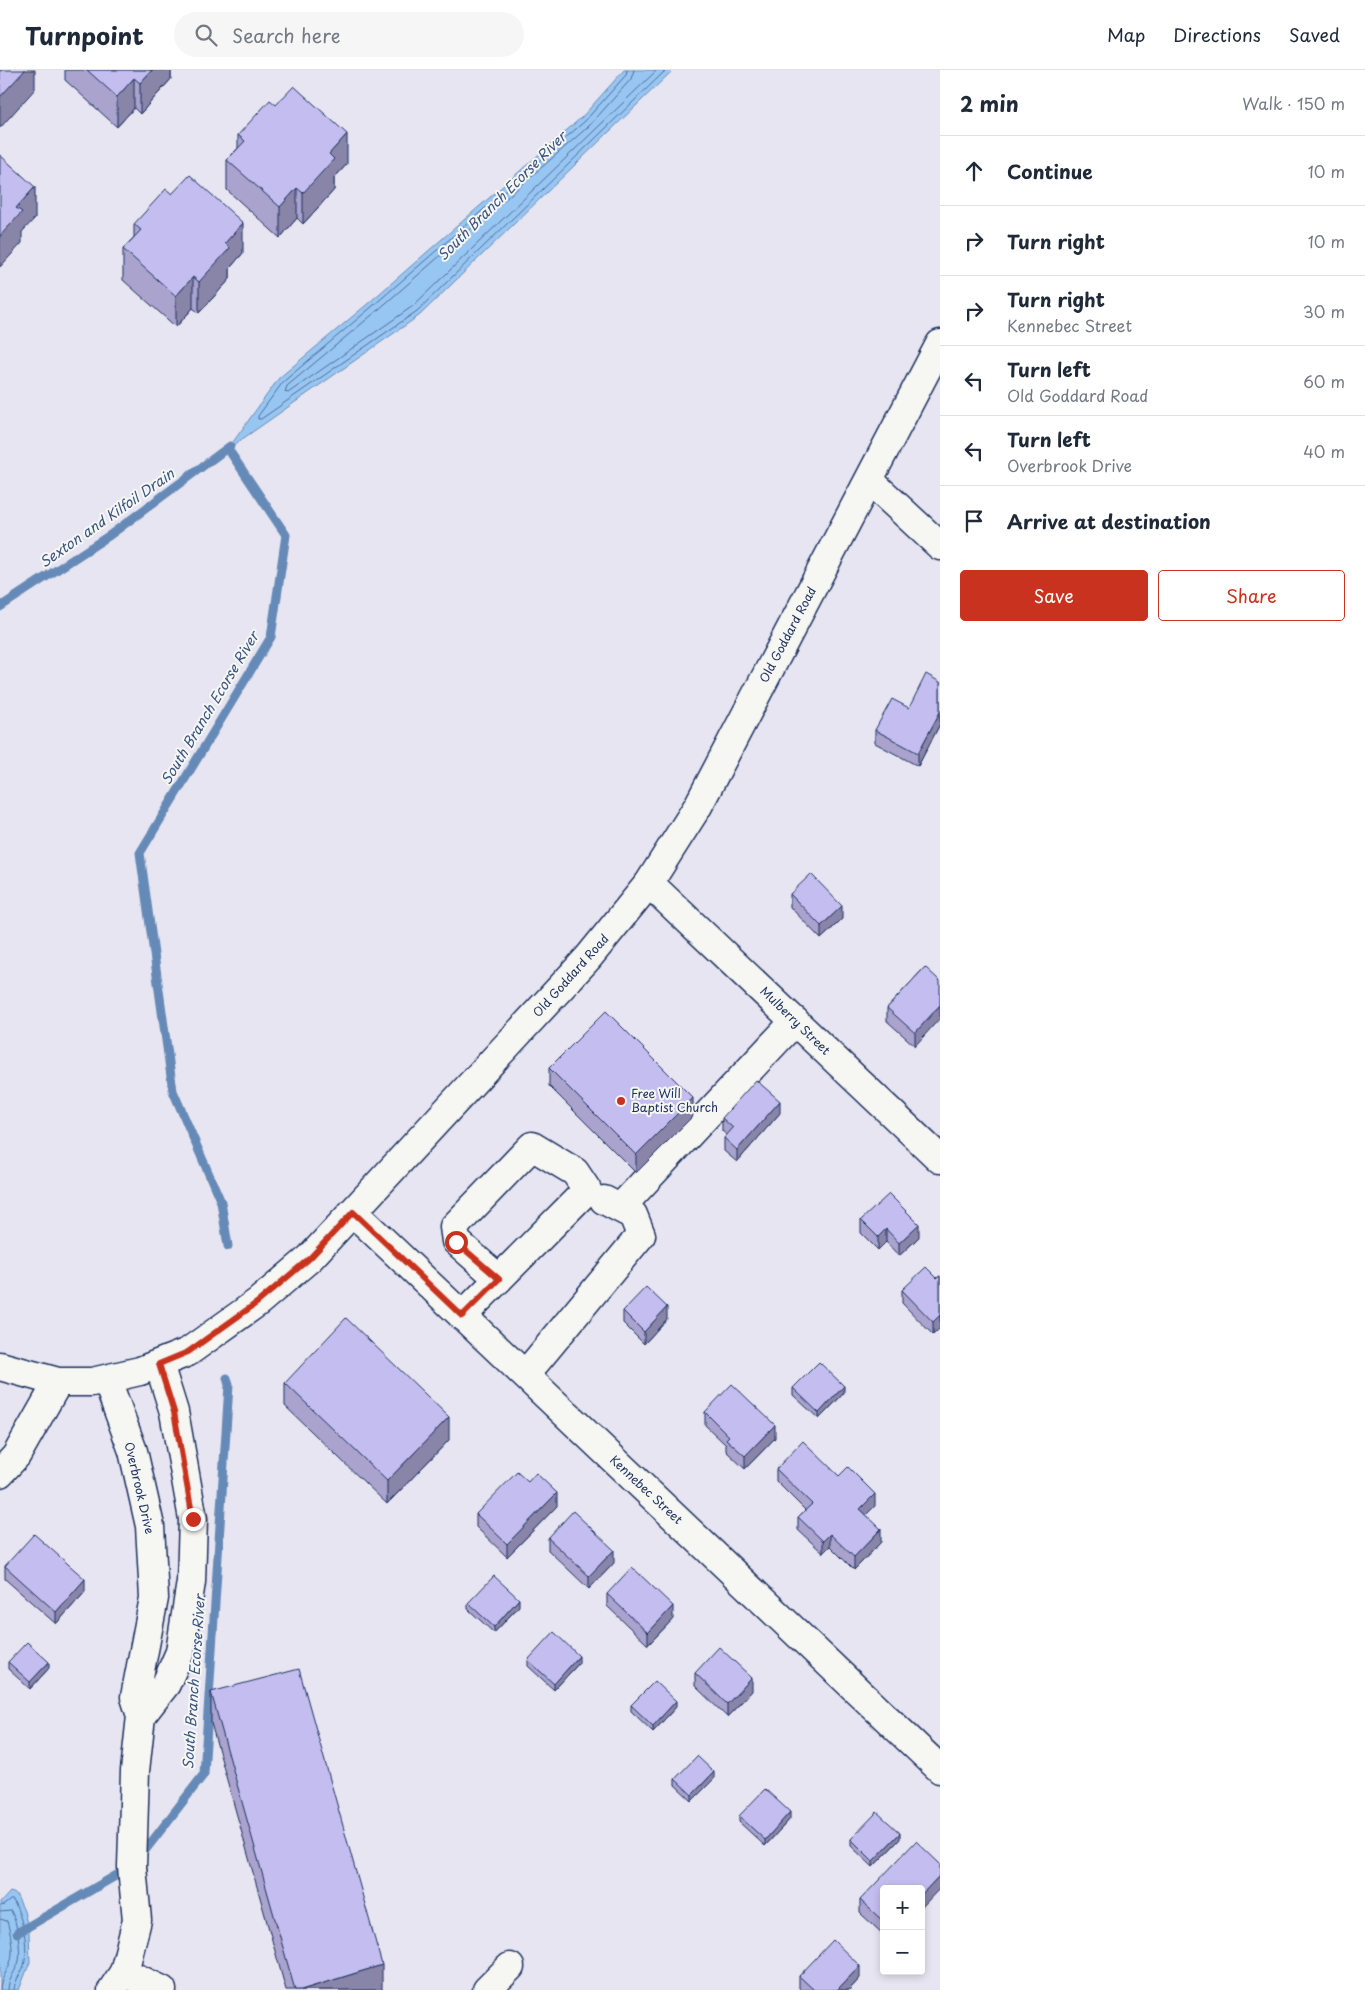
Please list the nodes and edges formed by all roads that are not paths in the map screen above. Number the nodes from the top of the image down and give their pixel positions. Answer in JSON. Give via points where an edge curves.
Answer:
{"nodes":[{"id":1,"x":940,"y":344,"type":"edge"},
{"id":2,"x":870,"y":480,"type":"junction"},
{"id":3,"x":940,"y":546,"type":"edge"},
{"id":4,"x":649,"y":883,"type":"junction"},
{"id":5,"x":795,"y":1021,"type":"junction"},
{"id":6,"x":940,"y":1160,"type":"edge"},
{"id":7,"x":587,"y":1190,"type":"junction"},
{"id":8,"x":620,"y":1208,"type":"junction"},
{"id":9,"x":353,"y":1212,"type":"junction"},
{"id":10,"x":499,"y":1279,"type":"junction"},
{"id":11,"x":462,"y":1316,"type":"junction"},
{"id":12,"x":159,"y":1364,"type":"junction"},
{"id":13,"x":0,"y":1366,"type":"edge"},
{"id":14,"x":525,"y":1375,"type":"junction"},
{"id":15,"x":107,"y":1380,"type":"junction"},
{"id":16,"x":58,"y":1382,"type":"junction"},
{"id":17,"x":0,"y":1473,"type":"edge"},
{"id":18,"x":141,"y":1716,"type":"junction"},
{"id":19,"x":940,"y":1769,"type":"edge"},
{"id":20,"x":510,"y":1968,"type":"dead end"},
{"id":21,"x":118,"y":1981,"type":"edge"},
{"id":22,"x":162,"y":1990,"type":"edge"},
{"id":23,"x":487,"y":1990,"type":"edge"}],
"edges":[{"from":1,"to":2,"type":"street","name":"Old Goddard Road"},
{"from":2,"to":3,"type":"street"},
{"from":2,"to":4,"type":"street","name":"Old Goddard Road","via":[[698,806]]},
{"from":4,"to":5,"type":"street","name":"Mulberry Street"},
{"from":4,"to":9,"type":"street","name":"Old Goddard Road","via":[[588,958]]},
{"from":5,"to":6,"type":"street","name":"Mulberry Street"},
{"from":5,"to":8,"type":"street"},
{"from":7,"to":8,"type":"street"},
{"from":7,"to":10,"type":"street"},
{"from":7,"to":10,"type":"street","via":[[574,1172],[532,1146],[454,1227],[456,1242]]},
{"from":8,"to":14,"type":"street","via":[[633,1216],[641,1235]]},
{"from":9,"to":11,"type":"street","name":"Kennebec Street"},
{"from":9,"to":12,"type":"street","name":"Old Goddard Road","via":[[310,1258],[258,1302],[188,1352]]},
{"from":10,"to":11,"type":"street"},
{"from":11,"to":14,"type":"street","name":"Kennebec Street"},
{"from":12,"to":15,"type":"street","name":"Old Goddard Road"},
{"from":12,"to":18,"type":"street","via":[[174,1412],[193,1519],[191,1582],[180,1652],[166,1684]]},
{"from":13,"to":16,"type":"street","name":"Old Goddard Road"},
{"from":14,"to":19,"type":"street","name":"Kennebec Street"},
{"from":15,"to":16,"type":"street","name":"Old Goddard Road"},
{"from":15,"to":18,"type":"street","name":"Overbrook Drive","via":[[133,1451],[150,1526],[154,1598],[135,1697]]},
{"from":16,"to":17,"type":"street","via":[[16,1456]]},
{"from":18,"to":21,"type":"street","name":"Overbrook Drive","via":[[135,1771],[132,1867],[137,1920]]},
{"from":20,"to":23,"type":"street"},
{"from":21,"to":22,"type":"street"}]}
